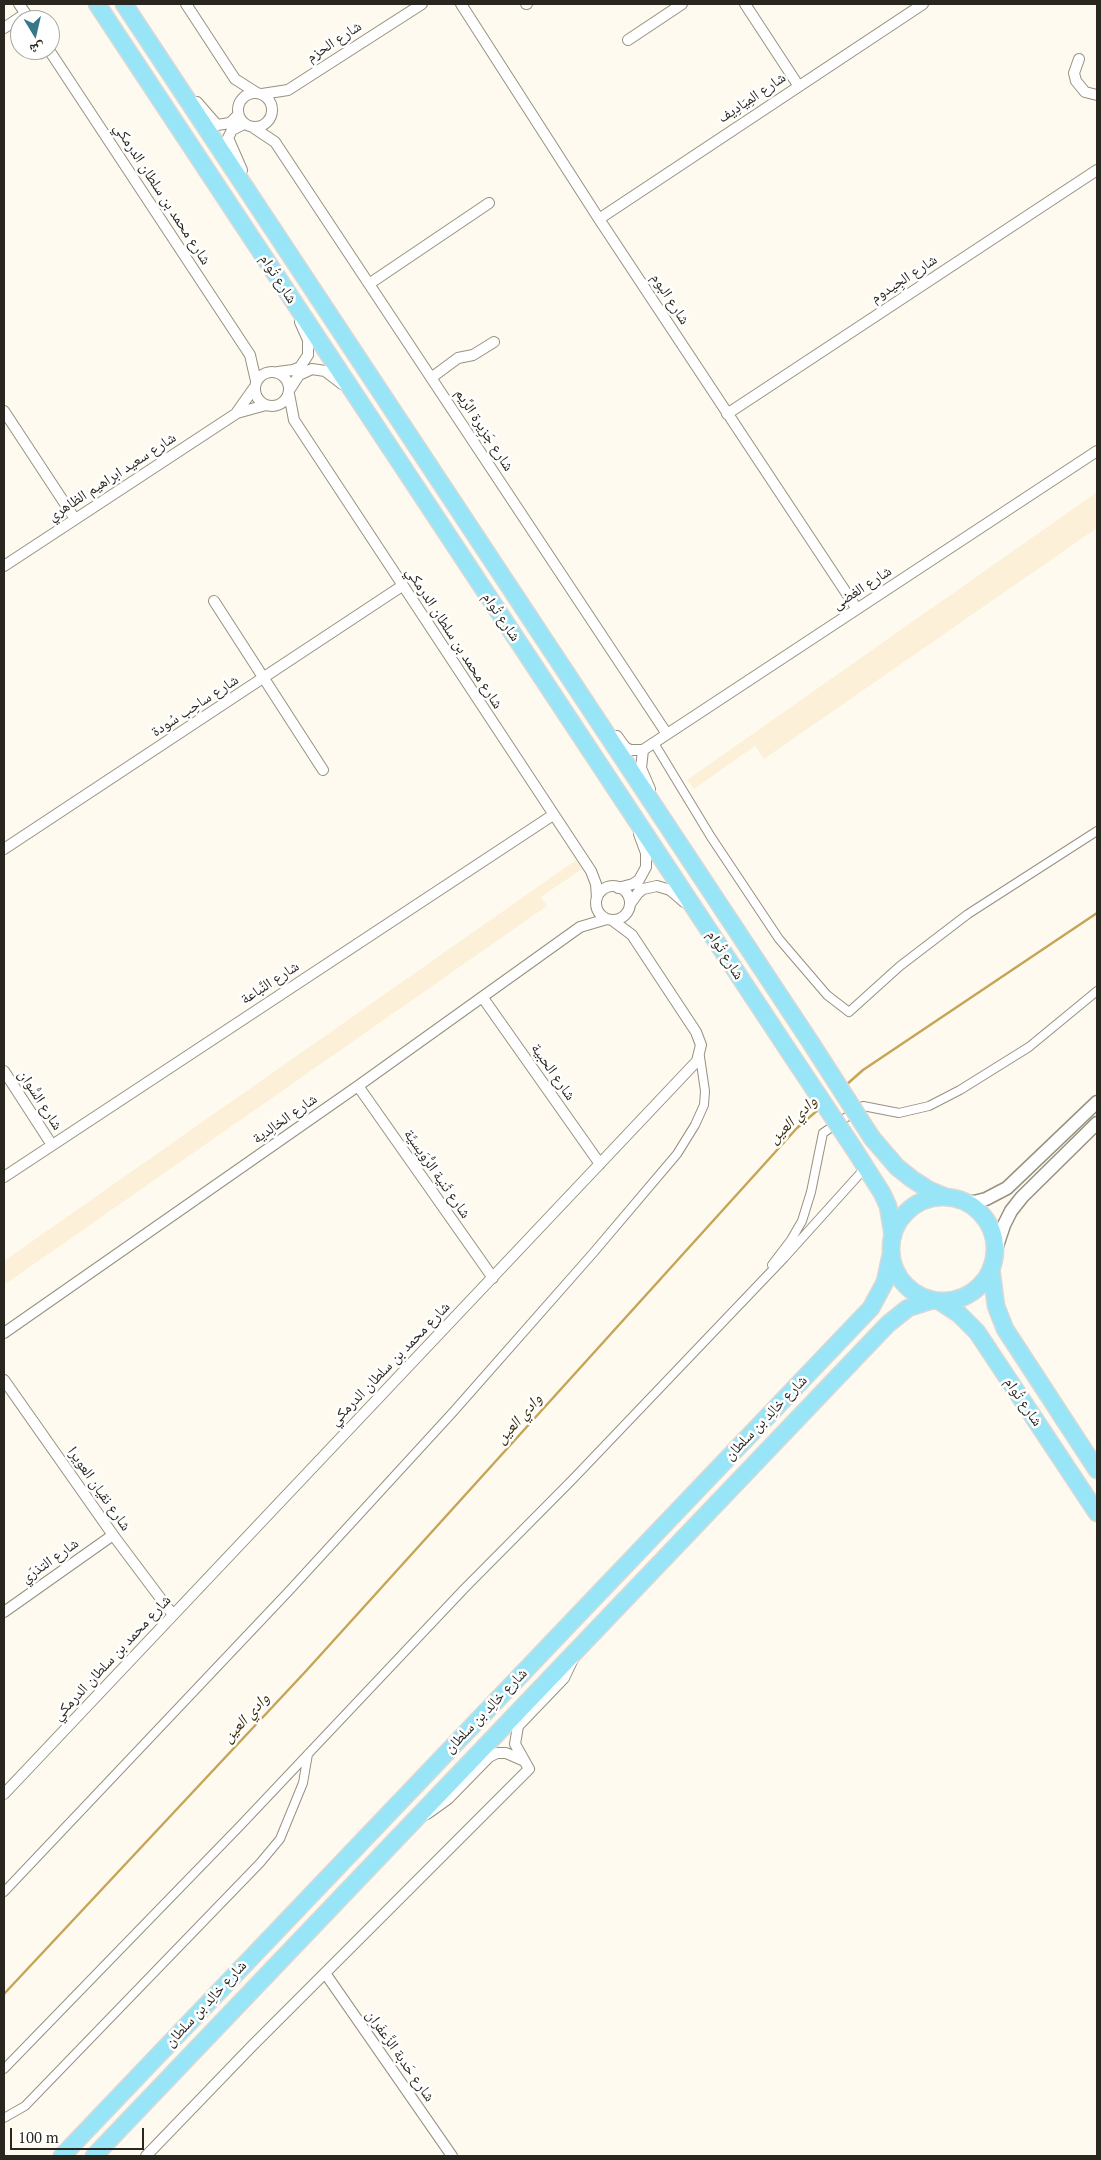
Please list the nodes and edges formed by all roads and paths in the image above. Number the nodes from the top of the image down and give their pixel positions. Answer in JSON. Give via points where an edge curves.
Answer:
{"nodes":[{"id":1,"x":97,"y":4,"type":"edge"},
{"id":2,"x":124,"y":4,"type":"edge"},
{"id":3,"x":186,"y":4,"type":"edge"},
{"id":4,"x":422,"y":4,"type":"edge"},
{"id":5,"x":462,"y":4,"type":"edge"},
{"id":6,"x":682,"y":4,"type":"edge"},
{"id":7,"x":745,"y":4,"type":"edge"},
{"id":8,"x":923,"y":4,"type":"edge"},
{"id":9,"x":628,"y":40,"type":"dead end"},
{"id":10,"x":1079,"y":59,"type":"dead end"},
{"id":11,"x":56,"y":60,"type":"edge"},
{"id":12,"x":235,"y":79,"type":"junction"},
{"id":13,"x":174,"y":80,"type":"junction"},
{"id":14,"x":798,"y":85,"type":"junction"},
{"id":15,"x":288,"y":90,"type":"junction"},
{"id":16,"x":259,"y":94,"type":"junction"},
{"id":17,"x":1097,"y":95,"type":"edge"},
{"id":18,"x":240,"y":102,"type":"junction"},
{"id":19,"x":238,"y":114,"type":"junction"},
{"id":20,"x":272,"y":117,"type":"junction"},
{"id":21,"x":250,"y":126,"type":"junction"},
{"id":22,"x":276,"y":142,"type":"junction"},
{"id":23,"x":1097,"y":170,"type":"edge"},
{"id":24,"x":252,"y":197,"type":"junction"},
{"id":25,"x":489,"y":203,"type":"dead end"},
{"id":26,"x":599,"y":219,"type":"junction"},
{"id":27,"x":369,"y":284,"type":"junction"},
{"id":28,"x":288,"y":294,"type":"junction"},
{"id":29,"x":494,"y":342,"type":"dead end"},
{"id":30,"x":250,"y":355,"type":"junction"},
{"id":31,"x":276,"y":372,"type":"junction"},
{"id":32,"x":431,"y":378,"type":"junction"},
{"id":33,"x":255,"y":384,"type":"junction"},
{"id":34,"x":289,"y":391,"type":"junction"},
{"id":35,"x":356,"y":397,"type":"junction"},
{"id":36,"x":267,"y":405,"type":"junction"},
{"id":37,"x":4,"y":411,"type":"edge"},
{"id":38,"x":237,"y":413,"type":"junction"},
{"id":39,"x":727,"y":414,"type":"junction"},
{"id":40,"x":294,"y":420,"type":"junction"},
{"id":41,"x":1097,"y":451,"type":"edge"},
{"id":42,"x":75,"y":519,"type":"junction"},
{"id":43,"x":4,"y":566,"type":"edge"},
{"id":44,"x":402,"y":586,"type":"junction"},
{"id":45,"x":214,"y":601,"type":"dead end"},
{"id":46,"x":857,"y":609,"type":"junction"},
{"id":47,"x":264,"y":679,"type":"junction"},
{"id":48,"x":595,"y":717,"type":"junction"},
{"id":49,"x":667,"y":734,"type":"junction"},
{"id":50,"x":654,"y":743,"type":"junction"},
{"id":51,"x":643,"y":750,"type":"junction"},
{"id":52,"x":323,"y":770,"type":"dead end"},
{"id":53,"x":656,"y":809,"type":"junction"},
{"id":54,"x":629,"y":810,"type":"junction"},
{"id":55,"x":553,"y":815,"type":"junction"},
{"id":56,"x":1097,"y":831,"type":"edge"},
{"id":57,"x":4,"y":849,"type":"edge"},
{"id":58,"x":591,"y":871,"type":"junction"},
{"id":59,"x":617,"y":887,"type":"junction"},
{"id":60,"x":597,"y":901,"type":"junction"},
{"id":61,"x":629,"y":907,"type":"junction"},
{"id":62,"x":700,"y":917,"type":"junction"},
{"id":63,"x":610,"y":920,"type":"junction"},
{"id":64,"x":580,"y":927,"type":"junction"},
{"id":65,"x":632,"y":935,"type":"junction"},
{"id":66,"x":1097,"y":991,"type":"edge"},
{"id":67,"x":483,"y":998,"type":"junction"},
{"id":68,"x":700,"y":1057,"type":"junction"},
{"id":69,"x":4,"y":1071,"type":"edge"},
{"id":70,"x":358,"y":1086,"type":"junction"},
{"id":71,"x":1097,"y":1102,"type":"edge"},
{"id":72,"x":1097,"y":1123,"type":"edge"},
{"id":73,"x":52,"y":1145,"type":"junction"},
{"id":74,"x":600,"y":1164,"type":"junction"},
{"id":75,"x":866,"y":1167,"type":"junction"},
{"id":76,"x":4,"y":1177,"type":"edge"},
{"id":77,"x":955,"y":1199,"type":"junction"},
{"id":78,"x":892,"y":1236,"type":"junction"},
{"id":79,"x":891,"y":1254,"type":"junction"},
{"id":80,"x":993,"y":1262,"type":"junction"},
{"id":81,"x":493,"y":1278,"type":"junction"},
{"id":82,"x":750,"y":1292,"type":"junction"},
{"id":83,"x":936,"y":1300,"type":"junction"},
{"id":84,"x":4,"y":1333,"type":"edge"},
{"id":85,"x":4,"y":1380,"type":"edge"},
{"id":86,"x":1097,"y":1470,"type":"edge"},
{"id":87,"x":1097,"y":1513,"type":"edge"},
{"id":88,"x":113,"y":1535,"type":"junction"},
{"id":89,"x":4,"y":1612,"type":"edge"},
{"id":90,"x":173,"y":1615,"type":"junction"},
{"id":91,"x":576,"y":1651,"type":"junction"},
{"id":92,"x":308,"y":1754,"type":"junction"},
{"id":93,"x":522,"y":1760,"type":"junction"},
{"id":94,"x":4,"y":1794,"type":"edge"},
{"id":95,"x":413,"y":1822,"type":"junction"},
{"id":96,"x":4,"y":1892,"type":"edge"},
{"id":97,"x":325,"y":1973,"type":"junction"},
{"id":98,"x":4,"y":2069,"type":"edge"},
{"id":99,"x":122,"y":2094,"type":"junction"},
{"id":100,"x":4,"y":2118,"type":"edge"},
{"id":101,"x":62,"y":2156,"type":"edge"},
{"id":102,"x":80,"y":2156,"type":"edge"},
{"id":103,"x":94,"y":2156,"type":"edge"},
{"id":104,"x":146,"y":2156,"type":"edge"},
{"id":105,"x":452,"y":2156,"type":"edge"}],
"edges":[{"from":1,"to":28,"type":"main road","name":"شارع تُوام"},
{"from":2,"to":13,"type":"main road","name":"شارع تُوام"},
{"from":3,"to":12,"type":"street"},
{"from":4,"to":15,"type":"street","name":"شارع الحزم"},
{"from":5,"to":26,"type":"street","name":"شارع البوم"},
{"from":6,"to":9,"type":"street"},
{"from":7,"to":14,"type":"street"},
{"from":8,"to":14,"type":"street","name":"شارع المِيَادِيف"},
{"from":10,"to":17,"type":"street","via":[[1074,73],[1076,81],[1085,92]]},
{"from":11,"to":30,"type":"street","name":"شارع محمد بن سلطان الدرمكي"},
{"from":12,"to":16,"type":"street"},
{"from":12,"to":18,"type":"street"},
{"from":13,"to":19,"type":"street","via":[[217,125],[230,123]]},
{"from":13,"to":24,"type":"main road","name":"شارع تُوام"},
{"from":14,"to":26,"type":"street","name":"شارع المِيَادِيف"},
{"from":15,"to":16,"type":"street","name":"شارع الحزم"},
{"from":15,"to":20,"type":"street","name":"شارع الحزم"},
{"from":16,"to":18,"type":"street","via":[[247,95]]},
{"from":16,"to":20,"type":"street","via":[[271,102]]},
{"from":18,"to":19,"type":"street"},
{"from":19,"to":21,"type":"street"},
{"from":20,"to":21,"type":"street","via":[[264,126]]},
{"from":20,"to":22,"type":"street","name":"شارع جَزِيرة الرِّيم"},
{"from":21,"to":22,"type":"street","name":"شارع جَزِيرة الرِّيم"},
{"from":21,"to":24,"type":"street","via":[[234,128],[228,138]]},
{"from":22,"to":27,"type":"street","name":"شارع جَزِيرة الرِّيم"},
{"from":23,"to":39,"type":"street","name":"شارع الجِيدوم"},
{"from":24,"to":48,"type":"main road","name":"شارع تُوام"},
{"from":25,"to":27,"type":"street"},
{"from":26,"to":39,"type":"street","name":"شارع البوم"},
{"from":27,"to":32,"type":"street","name":"شارع جَزِيرة الرِّيم"},
{"from":28,"to":31,"type":"street","via":[[309,348],[300,367]]},
{"from":28,"to":35,"type":"main road","name":"شارع تُوام"},
{"from":29,"to":32,"type":"street","via":[[473,356],[458,358]]},
{"from":30,"to":31,"type":"street","name":"شارع محمد بن سلطان الدرمكي"},
{"from":30,"to":33,"type":"street","name":"شارع محمد بن سلطان الدرمكي"},
{"from":31,"to":33,"type":"street","via":[[264,373]]},
{"from":31,"to":34,"type":"street","via":[[287,379]]},
{"from":32,"to":49,"type":"street","name":"شارع جَزِيرة الرِّيم"},
{"from":33,"to":36,"type":"street","via":[[257,398]]},
{"from":33,"to":38,"type":"street","name":"شارع سعيد ابراهيم الظاهري"},
{"from":34,"to":35,"type":"street","via":[[299,375],[318,369],[331,374]]},
{"from":34,"to":36,"type":"street","via":[[283,402]]},
{"from":34,"to":40,"type":"street","name":"شارع محمد بن سلطان الدرمكي"},
{"from":35,"to":54,"type":"main road","name":"شارع تُوام"},
{"from":36,"to":38,"type":"street","name":"شارع سعيد ابراهيم الظاهري"},
{"from":36,"to":40,"type":"street","name":"شارع محمد بن سلطان الدرمكي"},
{"from":37,"to":42,"type":"street"},
{"from":38,"to":42,"type":"street","name":"شارع سعيد ابراهيم الظاهري"},
{"from":39,"to":46,"type":"street","name":"شارع البوم"},
{"from":40,"to":44,"type":"street","name":"شارع محمد بن سلطان الدرمكي"},
{"from":41,"to":46,"type":"street","name":"شارع الغضى"},
{"from":42,"to":43,"type":"street","name":"شارع سعيد ابراهيم الظاهري"},
{"from":44,"to":47,"type":"street","name":"شارع ساحِب سُودة"},
{"from":44,"to":55,"type":"street","name":"شارع محمد بن سلطان الدرمكي"},
{"from":45,"to":47,"type":"street"},
{"from":46,"to":49,"type":"street","name":"شارع الغضى"},
{"from":47,"to":52,"type":"street"},
{"from":47,"to":57,"type":"street","name":"شارع ساحِب سُودة"},
{"from":48,"to":51,"type":"street","via":[[612,730],[625,747]]},
{"from":48,"to":53,"type":"main road","name":"شارع تُوام"},
{"from":49,"to":50,"type":"street","name":"شارع الغضى"},
{"from":50,"to":51,"type":"street","name":"شارع الغضى"},
{"from":50,"to":56,"type":"street","via":[[779,939],[827,995],[849,1012],[900,966],[968,914]]},
{"from":51,"to":53,"type":"street","via":[[641,768]]},
{"from":53,"to":77,"type":"main road","name":"شارع تُوام","bridge":true,"via":[[872,1138],[912,1179],[929,1190]]},
{"from":54,"to":59,"type":"street","via":[[646,853],[646,867],[639,880]]},
{"from":54,"to":62,"type":"main road","name":"شارع تُوام"},
{"from":55,"to":58,"type":"street","name":"شارع محمد بن سلطان الدرمكي"},
{"from":55,"to":73,"type":"street","name":"شارع النَّباعة"},
{"from":58,"to":59,"type":"street","name":"شارع محمد بن سلطان الدرمكي","via":[[604,882]]},
{"from":58,"to":60,"type":"street","name":"شارع محمد بن سلطان الدرمكي"},
{"from":59,"to":60,"type":"street","via":[[602,891]]},
{"from":59,"to":61,"type":"street","via":[[628,896]]},
{"from":60,"to":63,"type":"street","via":[[599,913]]},
{"from":60,"to":64,"type":"street","name":"شارع الخالِدية"},
{"from":61,"to":62,"type":"street","via":[[633,898],[644,889],[657,886],[676,894]]},
{"from":61,"to":63,"type":"street","via":[[622,917]]},
{"from":61,"to":65,"type":"street"},
{"from":62,"to":75,"type":"main road","name":"شارع تُوام","bridge":true},
{"from":63,"to":64,"type":"street","name":"شارع الخالِدية"},
{"from":63,"to":65,"type":"street"},
{"from":64,"to":67,"type":"street","name":"شارع الخالِدية"},
{"from":65,"to":68,"type":"street","via":[[700,1039]]},
{"from":66,"to":82,"type":"street","via":[[1029,1047],[960,1090],[929,1106],[899,1113],[863,1106],[823,1133],[802,1221]]},
{"from":67,"to":70,"type":"street","name":"شارع الخالِدية"},
{"from":67,"to":74,"type":"street","name":"شارع الحبية"},
{"from":68,"to":74,"type":"street","name":"شارع محمد بن سلطان الدرمكي"},
{"from":68,"to":96,"type":"street","via":[[706,1092],[704,1105],[677,1154],[447,1418],[289,1591]]},
{"from":69,"to":73,"type":"street","name":"شارع السُّوان"},
{"from":70,"to":81,"type":"street","name":"شارع ثَنية الرُّوَيسيَّة"},
{"from":70,"to":84,"type":"street","name":"شارع الخالِدية"},
{"from":71,"to":77,"type":"street","via":[[1007,1188],[974,1202]]},
{"from":72,"to":80,"type":"street","via":[[1011,1211]]},
{"from":73,"to":76,"type":"street","name":"شارع النَّباعة"},
{"from":74,"to":81,"type":"street","name":"شارع محمد بن سلطان الدرمكي"},
{"from":75,"to":78,"type":"main road","name":"شارع تُوام","via":[[888,1206]]},
{"from":75,"to":82,"type":"street"},
{"from":77,"to":78,"type":"main road","via":[[934,1198],[920,1203],[898,1222]]},
{"from":77,"to":80,"type":"main road","via":[[974,1208],[990,1228],[994,1242]]},
{"from":78,"to":79,"type":"main road"},
{"from":79,"to":83,"type":"main road","via":[[895,1270],[904,1284],[917,1294]]},
{"from":79,"to":99,"type":"main road","name":"شارع خالِد بن سلطان","via":[[885,1282],[871,1308]]},
{"from":80,"to":83,"type":"main road","via":[[980,1285],[964,1296]]},
{"from":80,"to":86,"type":"main road","name":"شارع تُوام","via":[[993,1294],[1005,1330]]},
{"from":81,"to":90,"type":"street","name":"شارع محمد بن سلطان الدرمكي"},
{"from":82,"to":92,"type":"street"},
{"from":83,"to":87,"type":"main road","name":"شارع تُوام","via":[[960,1314],[977,1332]]},
{"from":83,"to":91,"type":"main road","name":"شارع خالِد بن سلطان","via":[[908,1308],[888,1324]]},
{"from":85,"to":88,"type":"street","name":"شارع نقيان العويرا"},
{"from":88,"to":89,"type":"street","name":"شارع التذرّي"},
{"from":88,"to":90,"type":"street","name":"شارع نقيان العويرا"},
{"from":90,"to":94,"type":"street","name":"شارع محمد بن سلطان الدرمكي"},
{"from":91,"to":93,"type":"street","via":[[564,1678],[518,1726],[515,1744]]},
{"from":91,"to":95,"type":"main road","name":"شارع خالِد بن سلطان"},
{"from":92,"to":98,"type":"street"},
{"from":92,"to":100,"type":"street","via":[[298,1797],[280,1839],[260,1864],[25,2106]]},
{"from":93,"to":95,"type":"street","via":[[506,1753],[489,1757],[440,1806]]},
{"from":93,"to":97,"type":"street","via":[[528,1769]]},
{"from":95,"to":103,"type":"main road","name":"شارع خالِد بن سلطان"},
{"from":97,"to":104,"type":"street"},
{"from":97,"to":105,"type":"street","name":"شارع حَدبة الزَّعفَران"},
{"from":99,"to":101,"type":"main road","name":"شارع خالِد بن سلطان"},
{"from":99,"to":102,"type":"main road","via":[[127,2103]]}]}
